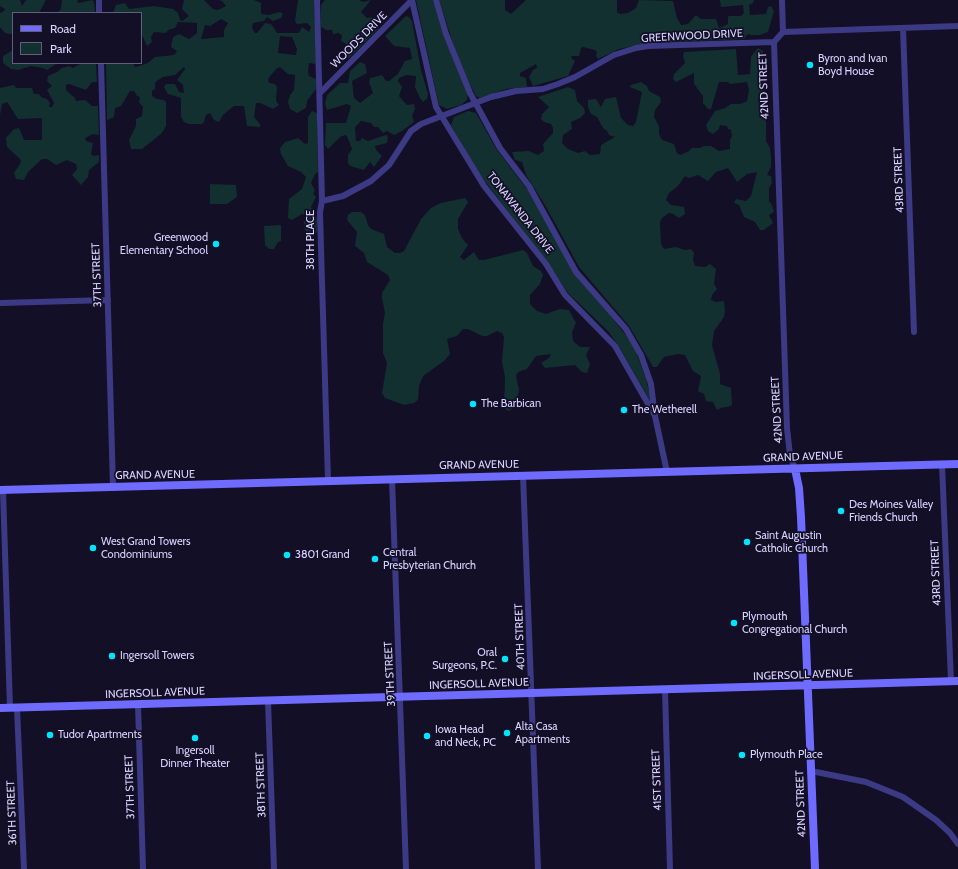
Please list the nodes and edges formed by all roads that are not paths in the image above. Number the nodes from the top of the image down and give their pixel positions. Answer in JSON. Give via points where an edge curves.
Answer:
{"nodes":[{"id":1,"x":99,"y":0,"type":"edge"},
{"id":2,"x":317,"y":0,"type":"edge"},
{"id":3,"x":412,"y":0,"type":"edge"},
{"id":4,"x":436,"y":0,"type":"edge"},
{"id":5,"x":782,"y":0,"type":"edge"},
{"id":6,"x":99,"y":12,"type":"edge"},
{"id":7,"x":958,"y":26,"type":"edge"},
{"id":8,"x":903,"y":28,"type":"junction"},
{"id":9,"x":783,"y":32,"type":"junction"},
{"id":10,"x":774,"y":42,"type":"junction"},
{"id":11,"x":101,"y":64,"type":"edge"},
{"id":12,"x":320,"y":93,"type":"junction"},
{"id":13,"x":476,"y":104,"type":"junction"},
{"id":14,"x":441,"y":115,"type":"junction"},
{"id":15,"x":322,"y":201,"type":"junction"},
{"id":16,"x":108,"y":300,"type":"junction"},
{"id":17,"x":1,"y":303,"type":"edge"},
{"id":18,"x":914,"y":332,"type":"dead end"},
{"id":19,"x":655,"y":416,"type":"junction"},
{"id":20,"x":942,"y":464,"type":"junction"},
{"id":21,"x":958,"y":464,"type":"edge"},
{"id":22,"x":795,"y":469,"type":"junction"},
{"id":23,"x":667,"y":472,"type":"junction"},
{"id":24,"x":523,"y":475,"type":"junction"},
{"id":25,"x":392,"y":478,"type":"junction"},
{"id":26,"x":328,"y":480,"type":"junction"},
{"id":27,"x":113,"y":486,"type":"junction"},
{"id":28,"x":1,"y":490,"type":"edge"},
{"id":29,"x":954,"y":681,"type":"edge"},
{"id":30,"x":808,"y":686,"type":"junction"},
{"id":31,"x":665,"y":690,"type":"junction"},
{"id":32,"x":532,"y":694,"type":"junction"},
{"id":33,"x":401,"y":697,"type":"junction"},
{"id":34,"x":268,"y":701,"type":"junction"},
{"id":35,"x":138,"y":704,"type":"junction"},
{"id":36,"x":0,"y":708,"type":"edge"},
{"id":37,"x":14,"y":708,"type":"junction"},
{"id":38,"x":811,"y":771,"type":"junction"},
{"id":39,"x":950,"y":833,"type":"junction"},
{"id":40,"x":958,"y":839,"type":"edge"},
{"id":41,"x":958,"y":844,"type":"edge"},
{"id":42,"x":24,"y":869,"type":"edge"},
{"id":43,"x":143,"y":869,"type":"edge"},
{"id":44,"x":274,"y":869,"type":"edge"},
{"id":45,"x":406,"y":869,"type":"edge"},
{"id":46,"x":538,"y":869,"type":"edge"},
{"id":47,"x":670,"y":869,"type":"edge"},
{"id":48,"x":814,"y":869,"type":"edge"}],
"edges":[{"from":1,"to":6,"type":"street"},
{"from":2,"to":12,"type":"street","name":"38TH PLACE"},
{"from":3,"to":12,"type":"street","name":"WOODS DRIVE"},
{"from":3,"to":14,"type":"street","name":"TONAWANDA DRIVE","via":[[434,101]]},
{"from":4,"to":13,"type":"street","name":"TONAWANDA DRIVE","via":[[446,34]]},
{"from":5,"to":9,"type":"street"},
{"from":7,"to":8,"type":"street"},
{"from":8,"to":9,"type":"street"},
{"from":8,"to":18,"type":"street","name":"43RD STREET"},
{"from":9,"to":10,"type":"street","name":"42ND STREET"},
{"from":10,"to":13,"type":"street","name":"GREENWOOD DRIVE","via":[[636,48],[614,55],[558,84],[543,89],[503,93]]},
{"from":10,"to":22,"type":"street","name":"42ND STREET","via":[[787,428],[790,455]]},
{"from":11,"to":16,"type":"street","name":"37TH STREET"},
{"from":12,"to":15,"type":"street","name":"38TH PLACE"},
{"from":13,"to":14,"type":"street","name":"GREENWOOD DRIVE"},
{"from":13,"to":19,"type":"street","name":"TONAWANDA DRIVE","via":[[500,148],[529,186],[576,272],[626,329],[634,342],[647,370]]},
{"from":14,"to":15,"type":"street","name":"GREENWOOD DRIVE","via":[[411,131],[389,165],[371,182],[343,196]]},
{"from":14,"to":19,"type":"street","name":"TONAWANDA DRIVE","via":[[484,186],[546,264],[565,295],[615,346]]},
{"from":15,"to":26,"type":"street","name":"38TH PLACE","via":[[321,248]]},
{"from":16,"to":17,"type":"street"},
{"from":16,"to":27,"type":"street","name":"37TH STREET"},
{"from":19,"to":23,"type":"street","name":"TONAWANDA DRIVE"},
{"from":20,"to":21,"type":"main road","name":"GRAND AVENUE"},
{"from":20,"to":22,"type":"main road","name":"GRAND AVENUE"},
{"from":20,"to":29,"type":"street","name":"43RD STREET"},
{"from":22,"to":23,"type":"main road","name":"GRAND AVENUE"},
{"from":22,"to":30,"type":"main road","name":"42ND STREET","via":[[801,517]]},
{"from":23,"to":24,"type":"main road","name":"GRAND AVENUE"},
{"from":24,"to":25,"type":"main road","name":"GRAND AVENUE"},
{"from":24,"to":32,"type":"street","name":"40TH STREET"},
{"from":25,"to":26,"type":"main road","name":"GRAND AVENUE"},
{"from":25,"to":33,"type":"street","name":"39TH STREET"},
{"from":26,"to":27,"type":"main road","name":"GRAND AVENUE"},
{"from":27,"to":28,"type":"main road","name":"GRAND AVENUE"},
{"from":28,"to":37,"type":"street","name":"36TH STREET"},
{"from":29,"to":30,"type":"main road","name":"INGERSOLL AVENUE"},
{"from":30,"to":31,"type":"main road","name":"INGERSOLL AVENUE"},
{"from":30,"to":38,"type":"main road","name":"42ND STREET"},
{"from":31,"to":32,"type":"main road","name":"INGERSOLL AVENUE"},
{"from":31,"to":47,"type":"street","name":"41ST STREET"},
{"from":32,"to":33,"type":"main road","name":"INGERSOLL AVENUE"},
{"from":32,"to":46,"type":"street","name":"40TH STREET"},
{"from":33,"to":34,"type":"main road","name":"INGERSOLL AVENUE"},
{"from":33,"to":45,"type":"street","name":"39TH STREET"},
{"from":34,"to":35,"type":"main road","name":"INGERSOLL AVENUE"},
{"from":34,"to":44,"type":"street","name":"38TH STREET"},
{"from":35,"to":37,"type":"main road","name":"INGERSOLL AVENUE"},
{"from":35,"to":43,"type":"street","name":"37TH STREET"},
{"from":36,"to":37,"type":"main road","name":"INGERSOLL AVENUE"},
{"from":37,"to":42,"type":"street","name":"36TH STREET"},
{"from":38,"to":39,"type":"street","via":[[866,782],[885,789],[920,808]]},
{"from":38,"to":48,"type":"main road","name":"42ND STREET"},
{"from":39,"to":40,"type":"street"},
{"from":39,"to":41,"type":"street"}]}
